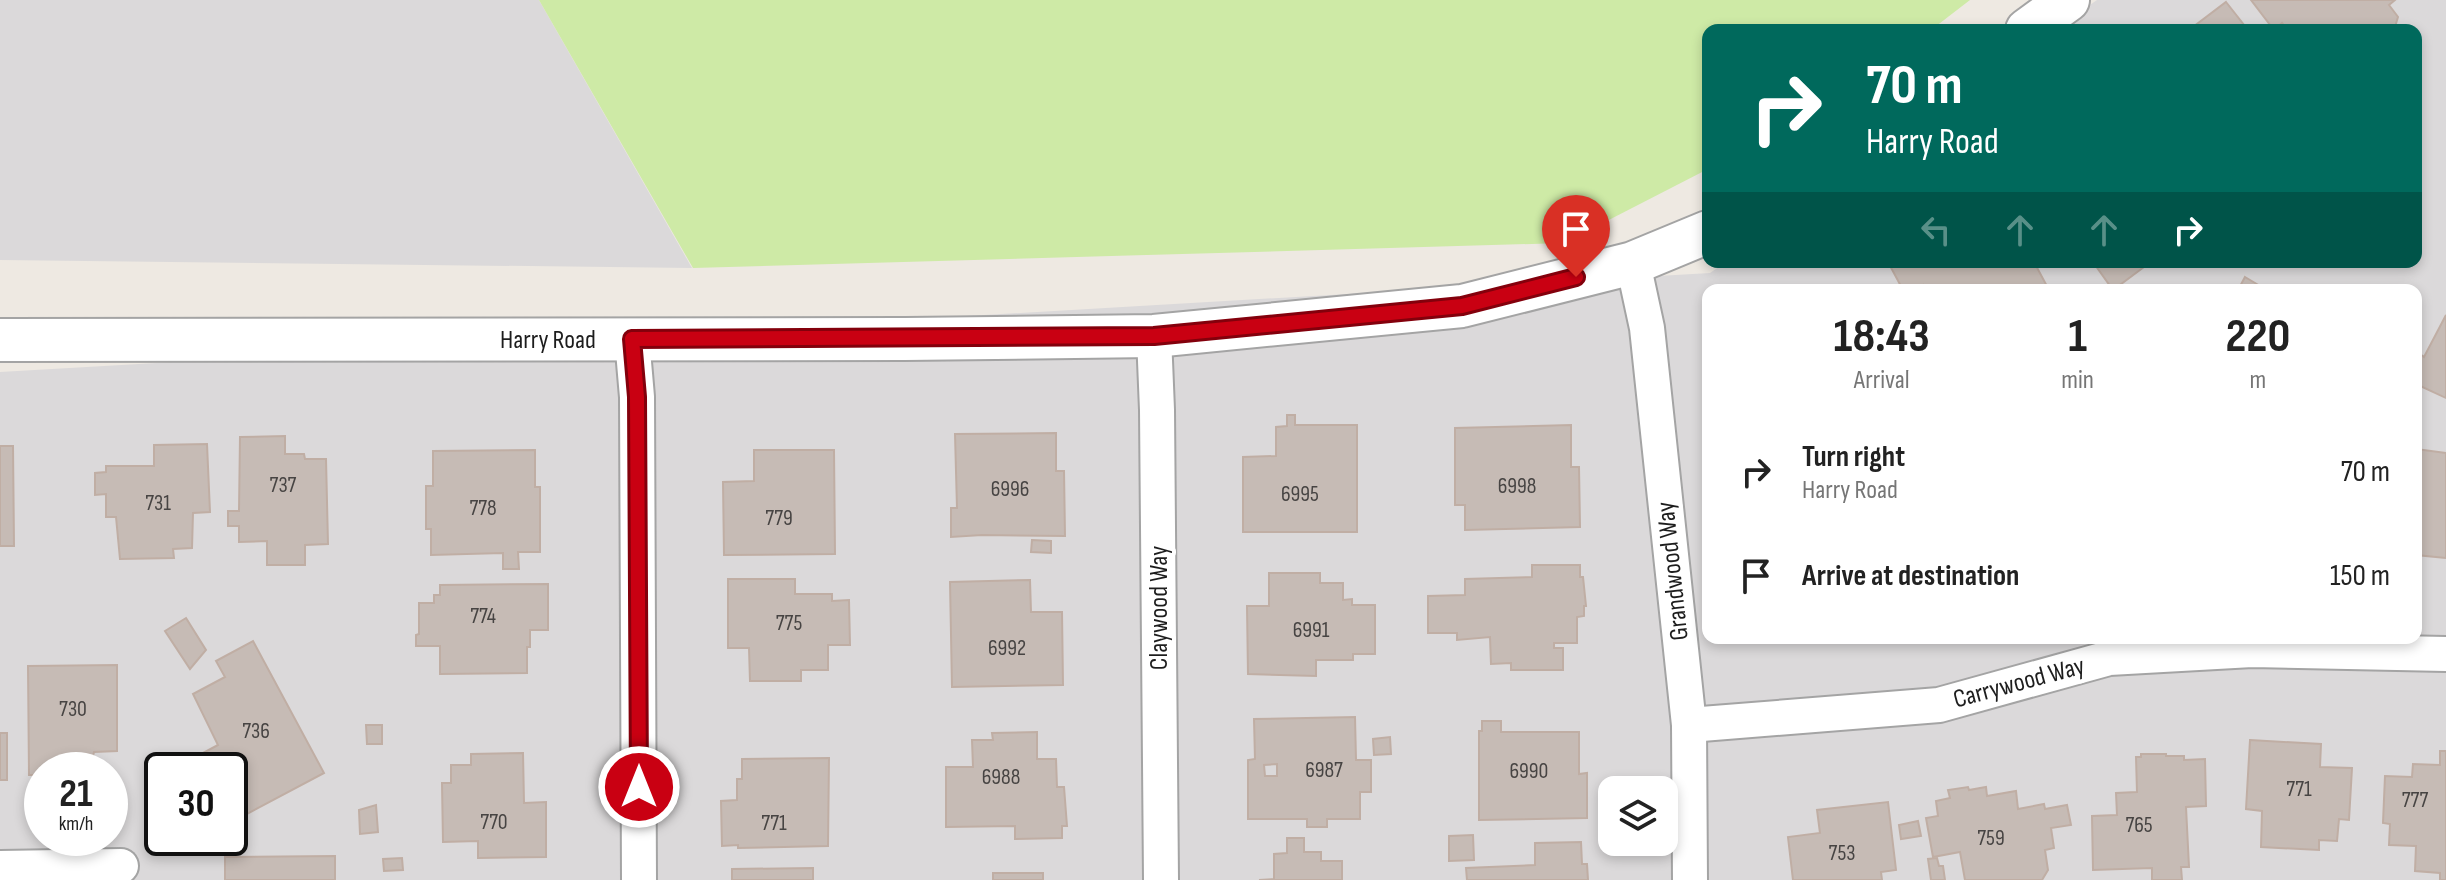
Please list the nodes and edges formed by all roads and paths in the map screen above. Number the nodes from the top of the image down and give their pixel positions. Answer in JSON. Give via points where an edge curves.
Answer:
{"nodes":[{"id":1,"x":2068,"y":0,"type":"edge"},
{"id":2,"x":2035,"y":24,"type":"edge"},
{"id":3,"x":1702,"y":234,"type":"edge"},
{"id":4,"x":1633,"y":263,"type":"junction"},
{"id":5,"x":1154,"y":336,"type":"junction"},
{"id":6,"x":632,"y":339,"type":"junction"},
{"id":7,"x":0,"y":340,"type":"edge"},
{"id":8,"x":2446,"y":654,"type":"edge"},
{"id":9,"x":1689,"y":725,"type":"junction"},
{"id":10,"x":121,"y":866,"type":"dead end"},
{"id":11,"x":0,"y":868,"type":"edge"},
{"id":12,"x":639,"y":880,"type":"edge"},
{"id":13,"x":1161,"y":880,"type":"edge"},
{"id":14,"x":1690,"y":880,"type":"edge"}],
"edges":[{"from":1,"to":2,"type":"street"},
{"from":3,"to":4,"type":"street","name":"Harry Road"},
{"from":4,"to":5,"type":"street","name":"Harry Road","via":[[1462,306]]},
{"from":4,"to":9,"type":"street","name":"Grandwood Way","via":[[1647,328]]},
{"from":5,"to":6,"type":"street","name":"Harry Road"},
{"from":5,"to":13,"type":"street","name":"Claywood Way"},
{"from":6,"to":7,"type":"street","name":"Harry Road"},
{"from":6,"to":12,"type":"street","via":[[637,397]]},
{"from":8,"to":9,"type":"street","name":"Carrywood Way","via":[[2252,650],[2109,658],[1939,705]]},
{"from":9,"to":14,"type":"street","name":"Grandwood Way"},
{"from":10,"to":11,"type":"street"}]}
